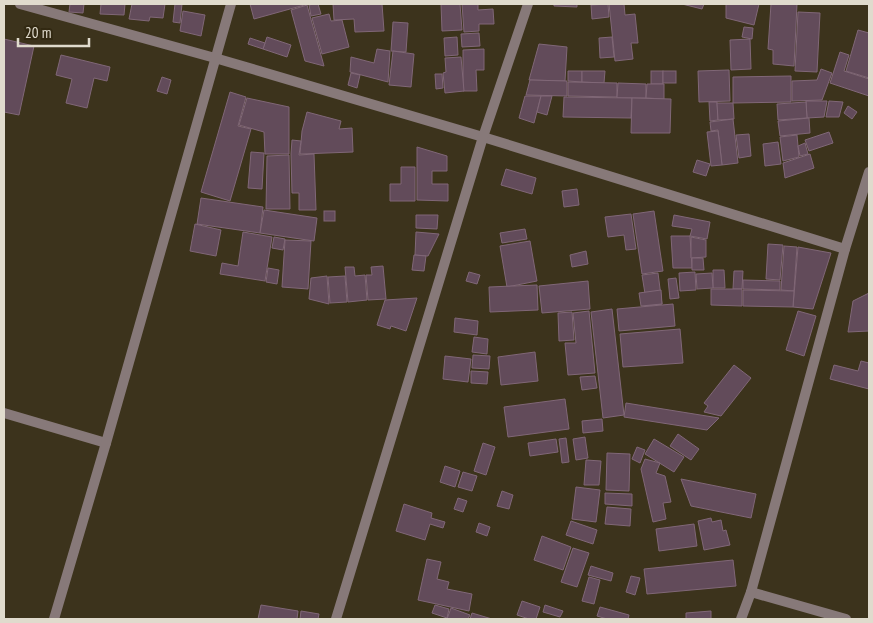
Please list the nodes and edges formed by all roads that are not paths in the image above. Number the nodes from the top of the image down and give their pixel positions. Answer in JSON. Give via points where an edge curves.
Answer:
{"nodes":[{"id":1,"x":20,"y":4,"type":"edge"},
{"id":2,"x":231,"y":4,"type":"edge"},
{"id":3,"x":528,"y":4,"type":"edge"},
{"id":4,"x":215,"y":58,"type":"junction"},
{"id":5,"x":483,"y":137,"type":"junction"},
{"id":6,"x":869,"y":172,"type":"edge"},
{"id":7,"x":845,"y":249,"type":"junction"},
{"id":8,"x":4,"y":413,"type":"edge"},
{"id":9,"x":106,"y":442,"type":"junction"},
{"id":10,"x":751,"y":592,"type":"junction"},
{"id":11,"x":54,"y":619,"type":"edge"},
{"id":12,"x":336,"y":619,"type":"edge"},
{"id":13,"x":742,"y":619,"type":"edge"},
{"id":14,"x":846,"y":619,"type":"edge"}],
"edges":[{"from":1,"to":4,"type":"street"},
{"from":2,"to":4,"type":"street"},
{"from":3,"to":5,"type":"street"},
{"from":4,"to":5,"type":"street"},
{"from":4,"to":9,"type":"street"},
{"from":5,"to":7,"type":"street"},
{"from":5,"to":12,"type":"street"},
{"from":6,"to":7,"type":"street"},
{"from":7,"to":10,"type":"street"},
{"from":8,"to":9,"type":"street"},
{"from":9,"to":11,"type":"street"},
{"from":10,"to":13,"type":"street"},
{"from":10,"to":14,"type":"street"}]}
